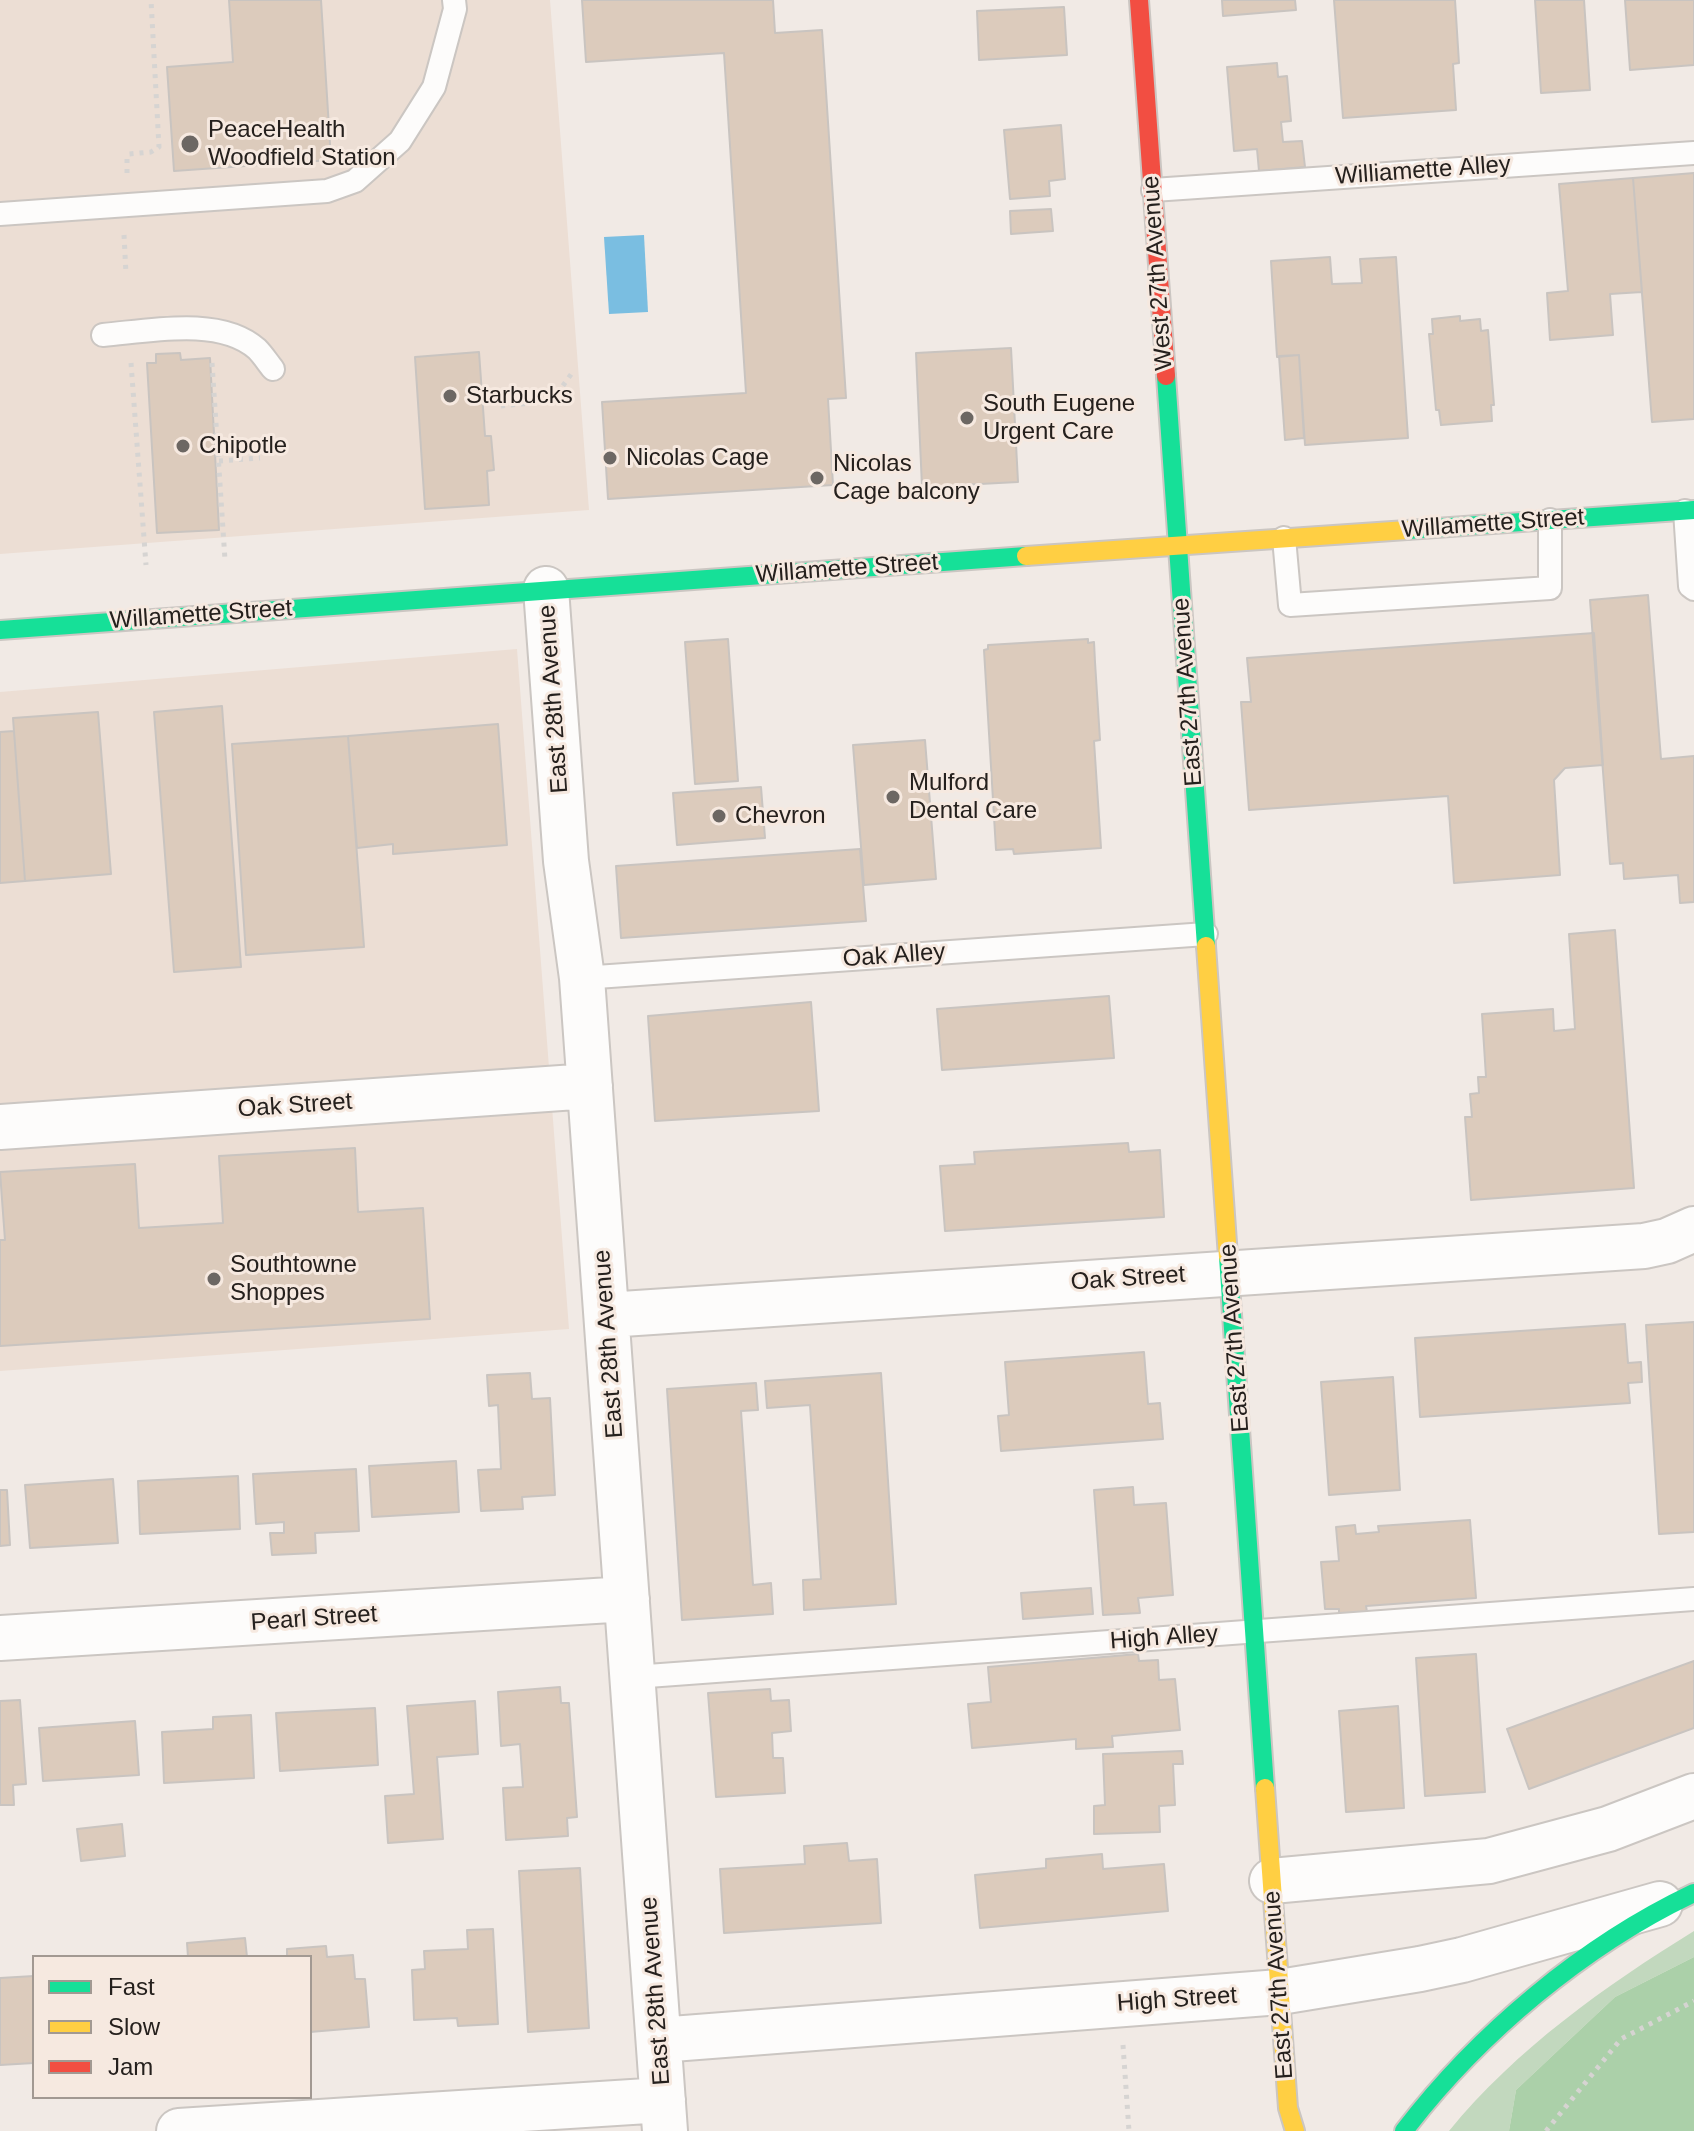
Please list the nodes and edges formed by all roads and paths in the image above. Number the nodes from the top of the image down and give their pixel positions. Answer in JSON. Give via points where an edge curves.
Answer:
{"nodes":[{"id":1,"x":151,"y":0,"type":"edge"},
{"id":2,"x":454,"y":0,"type":"edge"},
{"id":3,"x":1139,"y":0,"type":"edge"},
{"id":4,"x":1694,"y":153,"type":"edge"},
{"id":5,"x":127,"y":182,"type":"dead end"},
{"id":6,"x":1153,"y":190,"type":"junction"},
{"id":7,"x":0,"y":214,"type":"edge"},
{"id":8,"x":124,"y":221,"type":"dead end"},
{"id":9,"x":126,"y":274,"type":"dead end"},
{"id":10,"x":103,"y":335,"type":"dead end"},
{"id":11,"x":130,"y":349,"type":"dead end"},
{"id":12,"x":211,"y":350,"type":"dead end"},
{"id":13,"x":273,"y":369,"type":"dead end"},
{"id":14,"x":572,"y":373,"type":"dead end"},
{"id":15,"x":501,"y":406,"type":"dead end"},
{"id":16,"x":260,"y":458,"type":"dead end"},
{"id":17,"x":219,"y":461,"type":"junction"},
{"id":18,"x":1689,"y":510,"type":"edge"},
{"id":19,"x":1550,"y":520,"type":"junction"},
{"id":20,"x":1284,"y":538,"type":"junction"},
{"id":21,"x":1178,"y":545,"type":"junction"},
{"id":22,"x":225,"y":560,"type":"dead end"},
{"id":23,"x":146,"y":565,"type":"dead end"},
{"id":24,"x":546,"y":589,"type":"junction"},
{"id":25,"x":1694,"y":589,"type":"edge"},
{"id":26,"x":0,"y":630,"type":"edge"},
{"id":27,"x":1206,"y":934,"type":"junction"},
{"id":28,"x":582,"y":978,"type":"junction"},
{"id":29,"x":590,"y":1086,"type":"junction"},
{"id":30,"x":0,"y":1127,"type":"edge"},
{"id":31,"x":1694,"y":1229,"type":"edge"},
{"id":32,"x":1230,"y":1272,"type":"junction"},
{"id":33,"x":607,"y":1315,"type":"junction"},
{"id":34,"x":627,"y":1599,"type":"junction"},
{"id":35,"x":1694,"y":1599,"type":"edge"},
{"id":36,"x":1256,"y":1631,"type":"junction"},
{"id":37,"x":0,"y":1638,"type":"edge"},
{"id":38,"x":634,"y":1677,"type":"junction"},
{"id":39,"x":1694,"y":1796,"type":"edge"},
{"id":40,"x":1272,"y":1881,"type":"junction"},
{"id":41,"x":1690,"y":1895,"type":"edge"},
{"id":42,"x":1280,"y":1992,"type":"junction"},
{"id":43,"x":1694,"y":2001,"type":"edge"},
{"id":44,"x":1120,"y":2004,"type":"junction"},
{"id":45,"x":659,"y":2040,"type":"junction"},
{"id":46,"x":664,"y":2116,"type":"edge"},
{"id":47,"x":179,"y":2131,"type":"edge"},
{"id":48,"x":1129,"y":2131,"type":"edge"},
{"id":49,"x":1295,"y":2131,"type":"edge"},
{"id":50,"x":1404,"y":2131,"type":"edge"},
{"id":51,"x":1546,"y":2131,"type":"edge"}],
"edges":[{"from":1,"to":5,"type":"path","via":[[159,147],[129,154]]},
{"from":2,"to":7,"type":"lane","via":[[434,87],[400,141],[355,181],[327,191]]},
{"from":3,"to":6,"type":"street","name":"West 27th Avenue"},
{"from":4,"to":6,"type":"lane","name":"Williamette Alley"},
{"from":6,"to":21,"type":"street","name":"West 27th Avenue"},
{"from":8,"to":9,"type":"path"},
{"from":10,"to":13,"type":"lane","via":[[223,331],[258,350]]},
{"from":11,"to":23,"type":"path"},
{"from":12,"to":17,"type":"path"},
{"from":14,"to":15,"type":"path","via":[[552,401]]},
{"from":16,"to":17,"type":"path"},
{"from":17,"to":22,"type":"path"},
{"from":18,"to":19,"type":"street","name":"Willamette Street"},
{"from":18,"to":25,"type":"lane"},
{"from":19,"to":20,"type":"street","name":"Willamette Street"},
{"from":19,"to":20,"type":"lane","via":[[1550,588],[1290,605]]},
{"from":20,"to":21,"type":"street","name":"Willamette Street"},
{"from":21,"to":24,"type":"street","name":"Willamette Street"},
{"from":21,"to":27,"type":"street","name":"East 27th Avenue"},
{"from":24,"to":26,"type":"street","name":"Willamette Street"},
{"from":24,"to":28,"type":"street","name":"East 28th Avenue","via":[[566,861]]},
{"from":27,"to":28,"type":"lane","name":"Oak Alley"},
{"from":27,"to":32,"type":"street","name":"East 27th Avenue"},
{"from":28,"to":29,"type":"street","name":"East 28th Avenue"},
{"from":29,"to":30,"type":"street","name":"Oak Street"},
{"from":29,"to":33,"type":"street","name":"East 28th Avenue"},
{"from":31,"to":32,"type":"street","name":"Oak Street","via":[[1644,1246]]},
{"from":32,"to":33,"type":"street","name":"Oak Street"},
{"from":32,"to":36,"type":"street","name":"East 27th Avenue"},
{"from":33,"to":34,"type":"street","name":"East 28th Avenue"},
{"from":34,"to":37,"type":"street","name":"Pearl Street"},
{"from":34,"to":38,"type":"street","name":"East 28th Avenue"},
{"from":35,"to":36,"type":"lane","name":"High Alley"},
{"from":36,"to":38,"type":"lane","name":"High Alley"},
{"from":36,"to":40,"type":"street","name":"East 27th Avenue"},
{"from":38,"to":45,"type":"street","name":"East 28th Avenue"},
{"from":39,"to":40,"type":"street","via":[[1608,1829],[1489,1861]]},
{"from":40,"to":42,"type":"street","name":"East 27th Avenue"},
{"from":41,"to":42,"type":"street","name":"High Street","via":[[1462,1960]]},
{"from":41,"to":50,"type":"street","via":[[1613,1939],[1537,1993],[1469,2056]]},
{"from":42,"to":44,"type":"street","name":"High Street"},
{"from":42,"to":49,"type":"street","name":"East 27th Avenue","via":[[1288,2108]]},
{"from":43,"to":51,"type":"path","via":[[1621,2039]]},
{"from":44,"to":45,"type":"street","name":"High Street"},
{"from":44,"to":48,"type":"path"},
{"from":45,"to":46,"type":"street","name":"East 28th Avenue"},
{"from":46,"to":47,"type":"street"}]}
